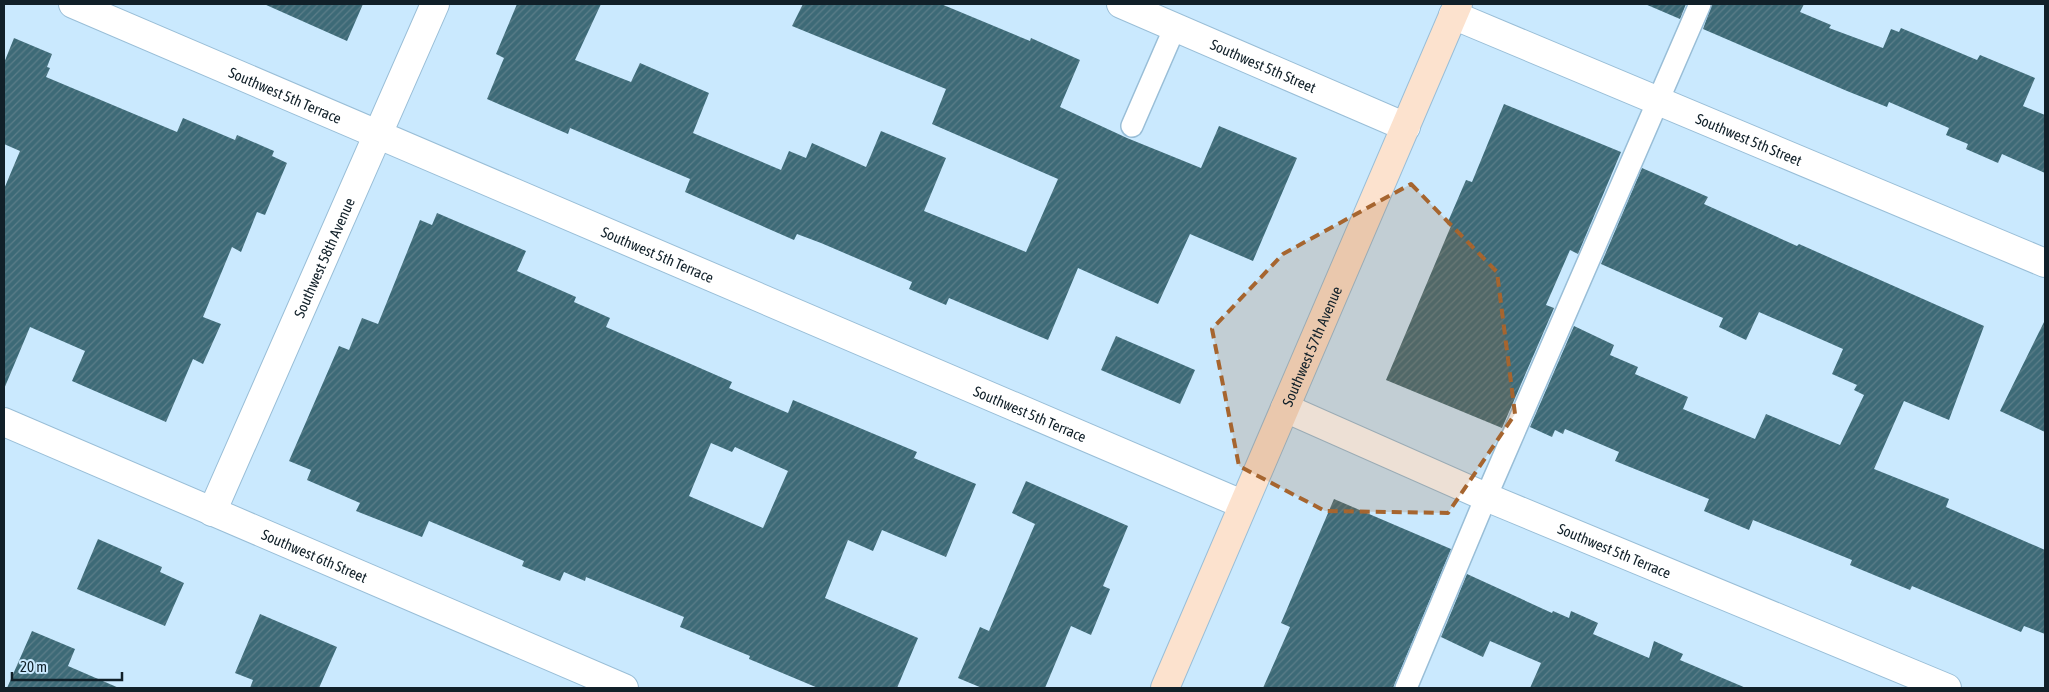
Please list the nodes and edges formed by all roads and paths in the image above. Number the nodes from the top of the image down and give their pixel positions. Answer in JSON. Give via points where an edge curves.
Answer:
{"nodes":[{"id":1,"x":73,"y":4,"type":"edge"},
{"id":2,"x":435,"y":4,"type":"edge"},
{"id":3,"x":1121,"y":4,"type":"edge"},
{"id":4,"x":1700,"y":4,"type":"edge"},
{"id":5,"x":1455,"y":9,"type":"edge"},
{"id":6,"x":1175,"y":26,"type":"junction"},
{"id":7,"x":1658,"y":102,"type":"junction"},
{"id":8,"x":1132,"y":126,"type":"dead end"},
{"id":9,"x":1406,"y":127,"type":"junction"},
{"id":10,"x":378,"y":136,"type":"junction"},
{"id":11,"x":2045,"y":262,"type":"edge"},
{"id":12,"x":1284,"y":408,"type":"junction"},
{"id":13,"x":4,"y":422,"type":"edge"},
{"id":14,"x":1486,"y":497,"type":"junction"},
{"id":15,"x":1242,"y":504,"type":"junction"},
{"id":16,"x":212,"y":512,"type":"junction"},
{"id":17,"x":624,"y":688,"type":"edge"},
{"id":18,"x":1164,"y":688,"type":"edge"},
{"id":19,"x":1406,"y":688,"type":"edge"},
{"id":20,"x":1946,"y":688,"type":"edge"}],
"edges":[{"from":1,"to":10,"type":"street","name":"Southwest 5th Terrace"},
{"from":2,"to":10,"type":"street","name":"Southwest 58th Avenue"},
{"from":3,"to":6,"type":"street","name":"Southwest 5th Street"},
{"from":4,"to":7,"type":"lane"},
{"from":5,"to":7,"type":"street","name":"Southwest 5th Street"},
{"from":5,"to":9,"type":"main road","name":"Southwest 57th Avenue"},
{"from":6,"to":8,"type":"lane"},
{"from":6,"to":9,"type":"street","name":"Southwest 5th Street"},
{"from":7,"to":11,"type":"street","name":"Southwest 5th Street"},
{"from":7,"to":14,"type":"lane"},
{"from":9,"to":12,"type":"main road","name":"Southwest 57th Avenue"},
{"from":10,"to":15,"type":"street","name":"Southwest 5th Terrace"},
{"from":10,"to":16,"type":"street","name":"Southwest 58th Avenue"},
{"from":12,"to":14,"type":"street","name":"Southwest 5th Terrace"},
{"from":12,"to":15,"type":"main road","name":"Southwest 57th Avenue"},
{"from":13,"to":16,"type":"street","name":"Southwest 6th Street"},
{"from":14,"to":19,"type":"lane"},
{"from":14,"to":20,"type":"street","name":"Southwest 5th Terrace"},
{"from":15,"to":18,"type":"main road","name":"Southwest 57th Avenue"},
{"from":16,"to":17,"type":"street","name":"Southwest 6th Street"}]}
